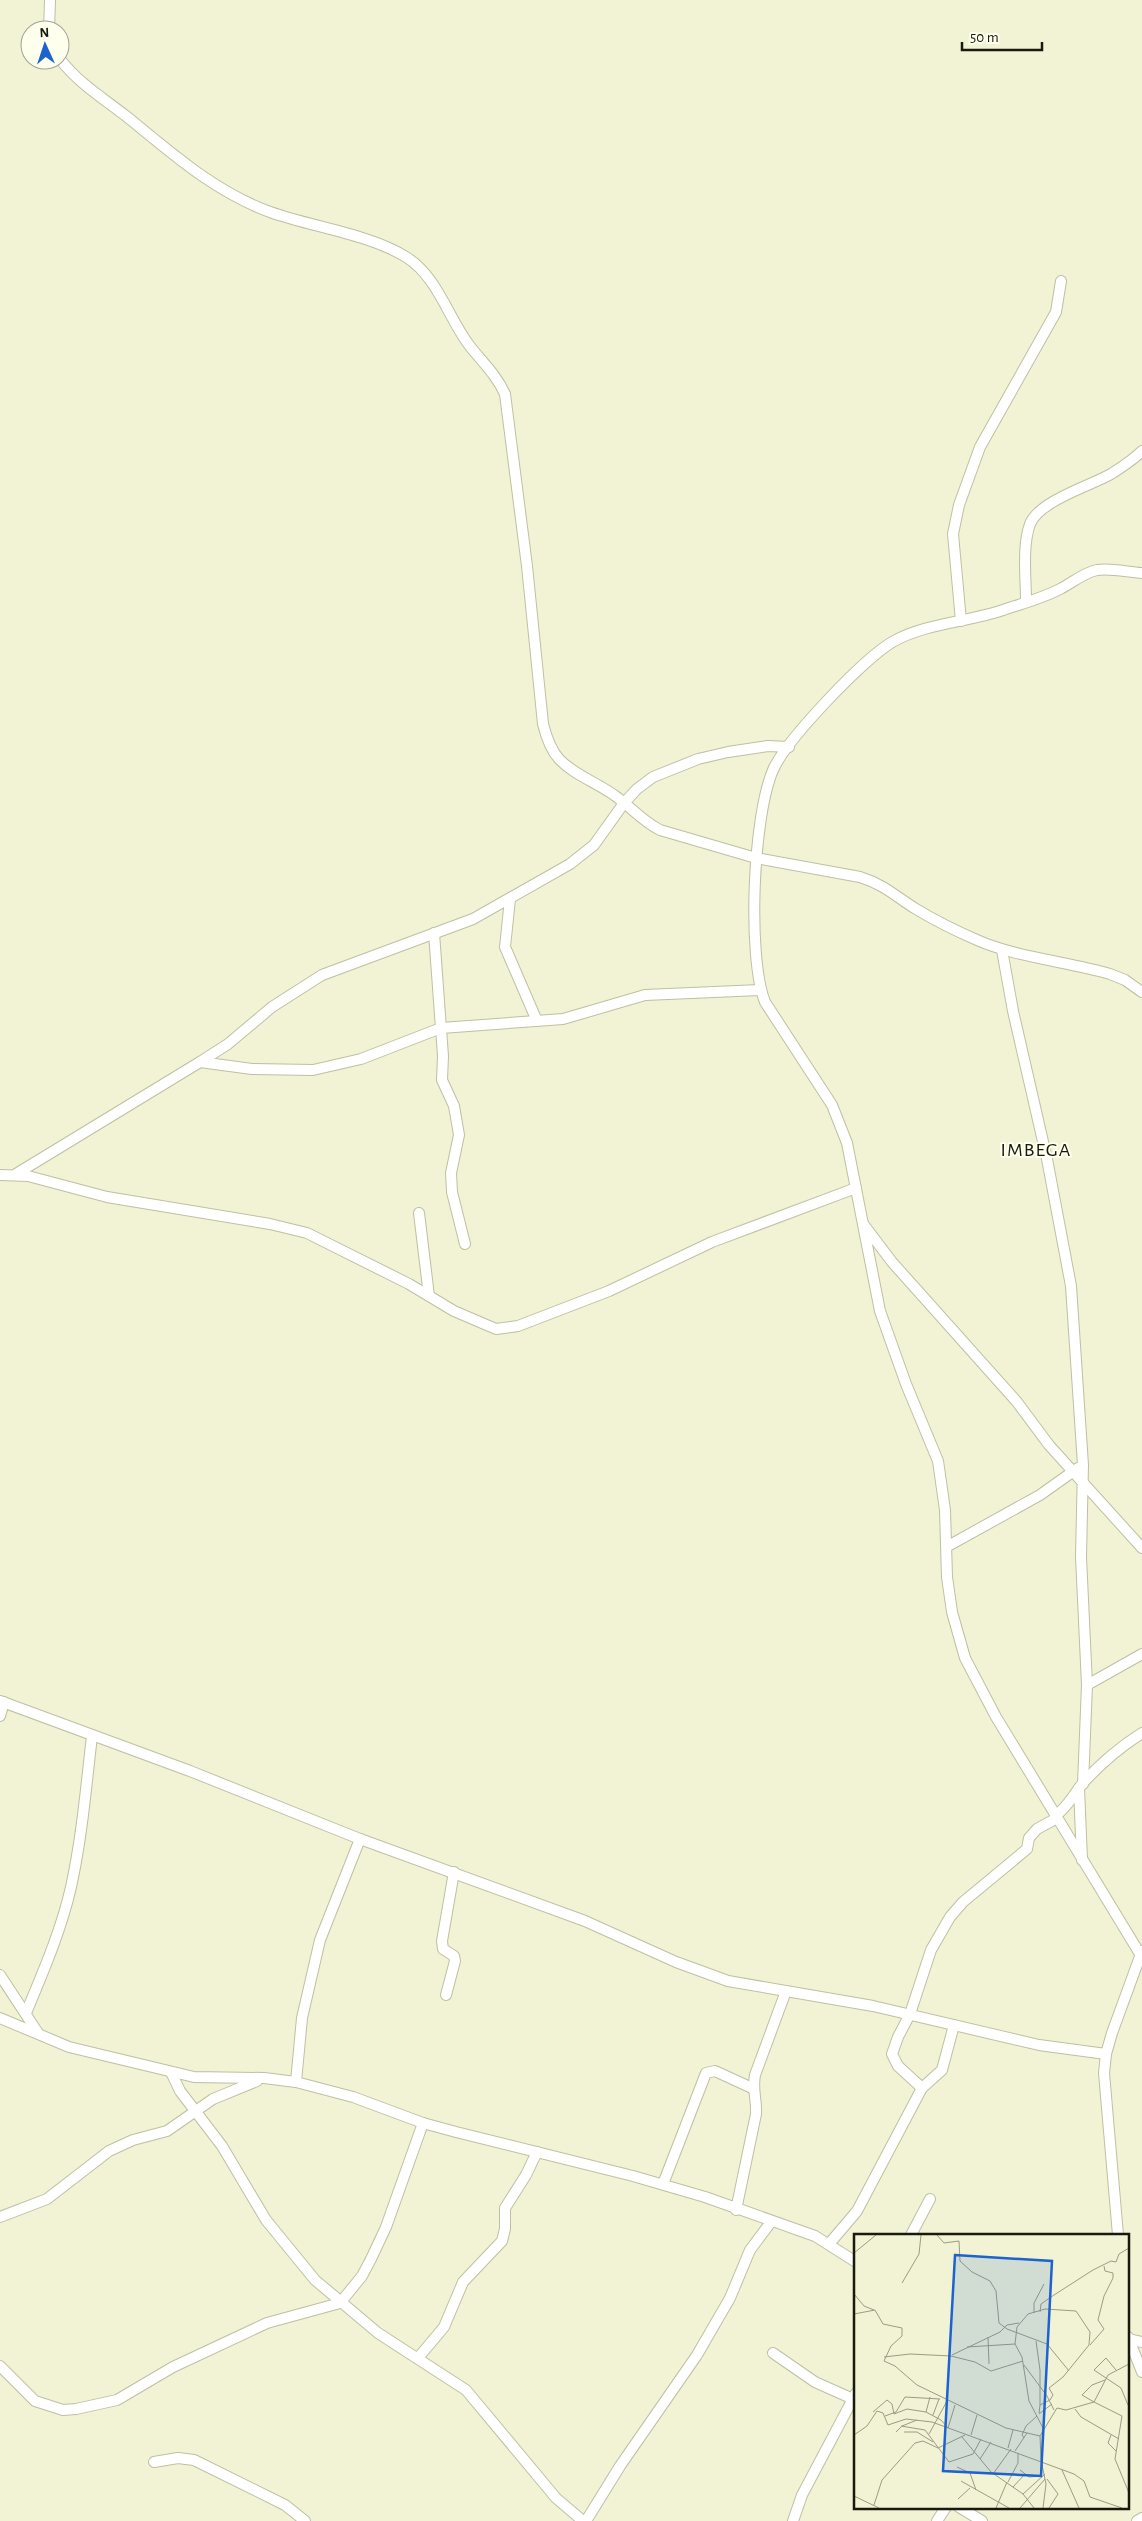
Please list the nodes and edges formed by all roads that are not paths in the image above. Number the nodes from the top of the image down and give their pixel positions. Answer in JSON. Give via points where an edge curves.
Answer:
{"nodes":[{"id":1,"x":50,"y":0,"type":"edge"},
{"id":2,"x":49,"y":20,"type":"edge"},
{"id":3,"x":70,"y":69,"type":"edge"},
{"id":4,"x":1061,"y":281,"type":"dead end"},
{"id":5,"x":1142,"y":451,"type":"edge"},
{"id":6,"x":1142,"y":573,"type":"edge"},
{"id":7,"x":1026,"y":601,"type":"junction"},
{"id":8,"x":961,"y":621,"type":"junction"},
{"id":9,"x":789,"y":747,"type":"junction"},
{"id":10,"x":624,"y":802,"type":"junction"},
{"id":11,"x":756,"y":858,"type":"junction"},
{"id":12,"x":510,"y":899,"type":"junction"},
{"id":13,"x":434,"y":933,"type":"junction"},
{"id":14,"x":1002,"y":950,"type":"junction"},
{"id":15,"x":760,"y":990,"type":"junction"},
{"id":16,"x":1142,"y":992,"type":"edge"},
{"id":17,"x":537,"y":1021,"type":"junction"},
{"id":18,"x":440,"y":1028,"type":"junction"},
{"id":19,"x":200,"y":1062,"type":"junction"},
{"id":20,"x":16,"y":1174,"type":"junction"},
{"id":21,"x":0,"y":1175,"type":"edge"},
{"id":22,"x":856,"y":1188,"type":"junction"},
{"id":23,"x":419,"y":1213,"type":"dead end"},
{"id":24,"x":861,"y":1221,"type":"junction"},
{"id":25,"x":465,"y":1244,"type":"dead end"},
{"id":26,"x":429,"y":1296,"type":"junction"},
{"id":27,"x":1083,"y":1465,"type":"junction"},
{"id":28,"x":1074,"y":1471,"type":"junction"},
{"id":29,"x":1082,"y":1481,"type":"junction"},
{"id":30,"x":948,"y":1546,"type":"junction"},
{"id":31,"x":1142,"y":1548,"type":"edge"},
{"id":32,"x":1142,"y":1654,"type":"edge"},
{"id":33,"x":1087,"y":1685,"type":"junction"},
{"id":34,"x":2,"y":1701,"type":"edge"},
{"id":35,"x":0,"y":1716,"type":"edge"},
{"id":36,"x":1142,"y":1733,"type":"edge"},
{"id":37,"x":92,"y":1736,"type":"junction"},
{"id":38,"x":1081,"y":1786,"type":"junction"},
{"id":39,"x":1056,"y":1817,"type":"junction"},
{"id":40,"x":360,"y":1839,"type":"junction"},
{"id":41,"x":1082,"y":1860,"type":"junction"},
{"id":42,"x":454,"y":1872,"type":"junction"},
{"id":43,"x":1141,"y":1953,"type":"edge"},
{"id":44,"x":0,"y":1975,"type":"edge"},
{"id":45,"x":786,"y":1992,"type":"junction"},
{"id":46,"x":446,"y":1996,"type":"dead end"},
{"id":47,"x":26,"y":2013,"type":"junction"},
{"id":48,"x":910,"y":2014,"type":"junction"},
{"id":49,"x":0,"y":2018,"type":"edge"},
{"id":50,"x":954,"y":2025,"type":"junction"},
{"id":51,"x":38,"y":2034,"type":"junction"},
{"id":52,"x":1106,"y":2054,"type":"junction"},
{"id":53,"x":171,"y":2072,"type":"junction"},
{"id":54,"x":264,"y":2078,"type":"junction"},
{"id":55,"x":296,"y":2082,"type":"junction"},
{"id":56,"x":752,"y":2088,"type":"junction"},
{"id":57,"x":922,"y":2088,"type":"junction"},
{"id":58,"x":197,"y":2111,"type":"junction"},
{"id":59,"x":423,"y":2123,"type":"junction"},
{"id":60,"x":537,"y":2152,"type":"junction"},
{"id":61,"x":663,"y":2184,"type":"junction"},
{"id":62,"x":930,"y":2199,"type":"dead end"},
{"id":63,"x":736,"y":2210,"type":"junction"},
{"id":64,"x":0,"y":2217,"type":"edge"},
{"id":65,"x":771,"y":2222,"type":"junction"},
{"id":66,"x":912,"y":2234,"type":"edge"},
{"id":67,"x":1118,"y":2234,"type":"edge"},
{"id":68,"x":829,"y":2244,"type":"junction"},
{"id":69,"x":854,"y":2261,"type":"edge"},
{"id":70,"x":340,"y":2303,"type":"junction"},
{"id":71,"x":1130,"y":2343,"type":"edge"},
{"id":72,"x":773,"y":2353,"type":"dead end"},
{"id":73,"x":418,"y":2358,"type":"junction"},
{"id":74,"x":0,"y":2366,"type":"edge"},
{"id":75,"x":1142,"y":2372,"type":"edge"},
{"id":76,"x":854,"y":2396,"type":"edge"},
{"id":77,"x":854,"y":2398,"type":"edge"},
{"id":78,"x":154,"y":2462,"type":"dead end"},
{"id":79,"x":945,"y":2508,"type":"edge"},
{"id":80,"x":961,"y":2508,"type":"edge"},
{"id":81,"x":1142,"y":2518,"type":"edge"},
{"id":82,"x":304,"y":2521,"type":"edge"},
{"id":83,"x":584,"y":2521,"type":"edge"},
{"id":84,"x":793,"y":2521,"type":"edge"},
{"id":85,"x":937,"y":2521,"type":"edge"},
{"id":86,"x":982,"y":2521,"type":"edge"},
{"id":87,"x":1136,"y":2521,"type":"edge"}],
"edges":[{"from":1,"to":2,"type":"street"},
{"from":3,"to":10,"type":"street","via":[[175,158],[214,185],[269,212],[393,250],[416,264],[427,277],[457,327],[494,374],[505,394],[547,738],[558,758],[570,768]]},
{"from":4,"to":8,"type":"street","via":[[1056,312],[988,431],[959,505],[953,534]]},
{"from":5,"to":7,"type":"street","via":[[1110,474],[1050,504],[1037,514],[1028,537]]},
{"from":6,"to":7,"type":"street","via":[[1097,570],[1054,592]]},
{"from":7,"to":8,"type":"street"},
{"from":8,"to":9,"type":"street","via":[[907,635],[875,654],[816,713]]},
{"from":9,"to":10,"type":"street","via":[[750,748],[698,759],[653,777]]},
{"from":9,"to":11,"type":"street","via":[[774,768],[766,791]]},
{"from":10,"to":11,"type":"street","via":[[660,830]]},
{"from":10,"to":12,"type":"street","via":[[584,854]]},
{"from":11,"to":14,"type":"street","via":[[875,882],[932,918]]},
{"from":11,"to":15,"type":"street","via":[[755,930]]},
{"from":12,"to":13,"type":"street","via":[[473,919]]},
{"from":12,"to":17,"type":"street","via":[[505,947]]},
{"from":13,"to":18,"type":"street"},
{"from":13,"to":19,"type":"street","via":[[322,975],[272,1007],[228,1044]]},
{"from":14,"to":16,"type":"street","via":[[1110,974]]},
{"from":14,"to":27,"type":"street","via":[[1068,1270]]},
{"from":15,"to":17,"type":"street","via":[[645,996],[563,1019]]},
{"from":15,"to":22,"type":"street","via":[[774,1019],[832,1105],[847,1143]]},
{"from":17,"to":18,"type":"street"},
{"from":18,"to":19,"type":"street","via":[[361,1058],[313,1070],[252,1069]]},
{"from":18,"to":25,"type":"street","via":[[442,1080],[454,1106],[459,1134],[451,1174],[452,1192]]},
{"from":19,"to":20,"type":"street"},
{"from":20,"to":21,"type":"street"},
{"from":20,"to":26,"type":"street","via":[[107,1197],[308,1232]]},
{"from":22,"to":24,"type":"street"},
{"from":22,"to":26,"type":"street","via":[[712,1242],[609,1291],[518,1326],[489,1327]]},
{"from":23,"to":26,"type":"street"},
{"from":24,"to":28,"type":"street","via":[[892,1262],[939,1312],[1017,1402],[1049,1446]]},
{"from":24,"to":30,"type":"street","via":[[880,1311],[938,1461],[944,1488]]},
{"from":27,"to":28,"type":"street"},
{"from":27,"to":29,"type":"street"},
{"from":28,"to":29,"type":"street"},
{"from":28,"to":30,"type":"street","via":[[1040,1496]]},
{"from":29,"to":31,"type":"street"},
{"from":29,"to":33,"type":"street","via":[[1081,1557]]},
{"from":30,"to":39,"type":"street","via":[[947,1577],[952,1612],[965,1658]]},
{"from":32,"to":33,"type":"street"},
{"from":33,"to":38,"type":"street"},
{"from":34,"to":35,"type":"street"},
{"from":34,"to":37,"type":"street"},
{"from":36,"to":38,"type":"street","via":[[1114,1753]]},
{"from":37,"to":40,"type":"street"},
{"from":37,"to":47,"type":"street","via":[[83,1827],[71,1888]]},
{"from":38,"to":39,"type":"street"},
{"from":38,"to":41,"type":"street"},
{"from":39,"to":41,"type":"street"},
{"from":39,"to":48,"type":"street","via":[[1037,1829],[1027,1849],[955,1909],[931,1950]]},
{"from":40,"to":42,"type":"street"},
{"from":40,"to":55,"type":"street","via":[[320,1940],[302,2018]]},
{"from":41,"to":43,"type":"street"},
{"from":42,"to":45,"type":"street","via":[[585,1921],[703,1973]]},
{"from":42,"to":46,"type":"street","via":[[442,1941],[443,1949],[454,1956],[455,1961]]},
{"from":43,"to":52,"type":"street"},
{"from":44,"to":47,"type":"street"},
{"from":45,"to":48,"type":"street"},
{"from":45,"to":56,"type":"street"},
{"from":47,"to":51,"type":"street"},
{"from":48,"to":50,"type":"street"},
{"from":48,"to":57,"type":"street","via":[[893,2048],[892,2057]]},
{"from":49,"to":51,"type":"street"},
{"from":50,"to":52,"type":"street","via":[[1039,2045]]},
{"from":50,"to":57,"type":"street","via":[[942,2070]]},
{"from":51,"to":53,"type":"street","via":[[69,2047]]},
{"from":52,"to":67,"type":"street","via":[[1105,2093]]},
{"from":53,"to":54,"type":"street","via":[[194,2077]]},
{"from":53,"to":58,"type":"street","via":[[180,2091]]},
{"from":54,"to":55,"type":"street"},
{"from":54,"to":58,"type":"street","via":[[213,2098]]},
{"from":55,"to":59,"type":"street"},
{"from":56,"to":61,"type":"street","via":[[715,2071],[706,2073]]},
{"from":56,"to":63,"type":"street","via":[[757,2103],[756,2114]]},
{"from":57,"to":68,"type":"street","via":[[857,2211]]},
{"from":58,"to":64,"type":"street","via":[[167,2131],[109,2150],[47,2200]]},
{"from":58,"to":70,"type":"street","via":[[278,2236],[315,2280]]},
{"from":59,"to":60,"type":"street"},
{"from":59,"to":70,"type":"street","via":[[386,2227],[362,2276]]},
{"from":60,"to":61,"type":"street"},
{"from":60,"to":73,"type":"street","via":[[505,2208],[502,2242],[468,2275],[444,2327]]},
{"from":61,"to":63,"type":"street"},
{"from":62,"to":66,"type":"street"},
{"from":63,"to":65,"type":"street"},
{"from":65,"to":68,"type":"street"},
{"from":65,"to":83,"type":"street","via":[[750,2250],[730,2298],[697,2355]]},
{"from":68,"to":69,"type":"street"},
{"from":70,"to":73,"type":"street","via":[[378,2333]]},
{"from":70,"to":74,"type":"street","via":[[267,2323],[173,2367],[117,2400],[76,2409],[63,2410],[34,2401]]},
{"from":71,"to":75,"type":"street"},
{"from":72,"to":76,"type":"street","via":[[815,2382]]},
{"from":73,"to":83,"type":"street","via":[[466,2390],[556,2498]]},
{"from":77,"to":84,"type":"street","via":[[802,2495]]},
{"from":78,"to":82,"type":"street","via":[[178,2458],[194,2460],[285,2504]]},
{"from":79,"to":85,"type":"street"},
{"from":80,"to":86,"type":"street"},
{"from":81,"to":87,"type":"street"}]}
